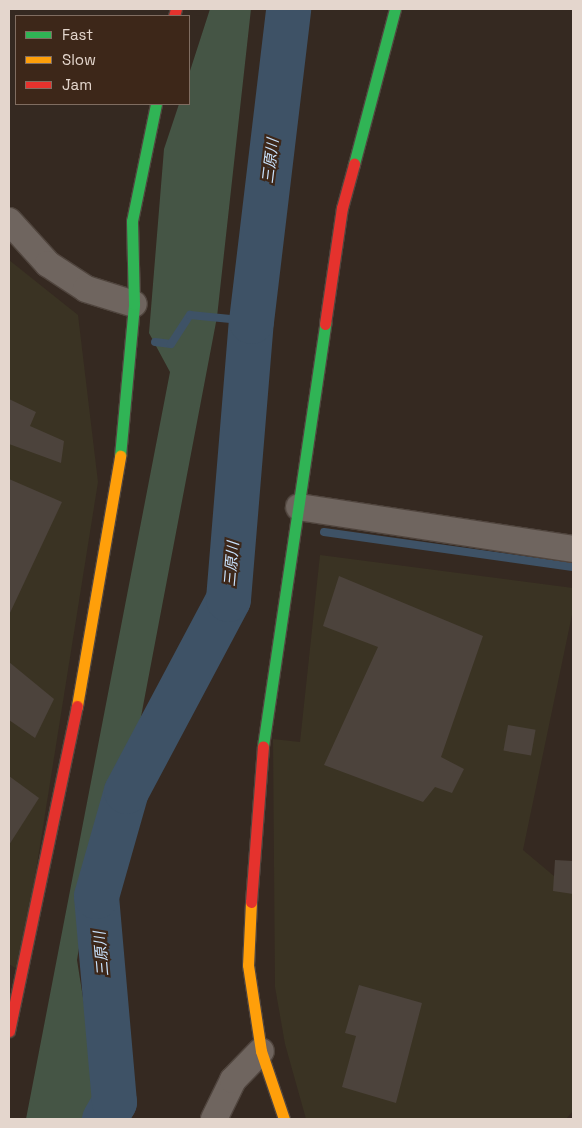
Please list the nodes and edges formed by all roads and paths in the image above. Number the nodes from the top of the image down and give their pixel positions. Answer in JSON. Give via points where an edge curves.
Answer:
{"nodes":[{"id":1,"x":395,"y":9,"type":"edge"},
{"id":2,"x":156,"y":105,"type":"edge"},
{"id":3,"x":9,"y":221,"type":"edge"},
{"id":4,"x":134,"y":304,"type":"junction"},
{"id":5,"x":299,"y":508,"type":"junction"},
{"id":6,"x":573,"y":549,"type":"edge"},
{"id":7,"x":13,"y":988,"type":"edge"},
{"id":8,"x":9,"y":1032,"type":"edge"},
{"id":9,"x":260,"y":1051,"type":"junction"},
{"id":10,"x":214,"y":1119,"type":"edge"},
{"id":11,"x":284,"y":1119,"type":"edge"}],
"edges":[{"from":1,"to":5,"type":"street","via":[[342,208]]},
{"from":2,"to":4,"type":"street","via":[[132,221]]},
{"from":3,"to":4,"type":"street","via":[[48,264],[86,289]]},
{"from":4,"to":7,"type":"street","via":[[123,436],[94,624]]},
{"from":5,"to":6,"type":"street"},
{"from":5,"to":9,"type":"street","via":[[257,788],[248,965]]},
{"from":7,"to":8,"type":"street"},
{"from":9,"to":10,"type":"street","via":[[233,1080]]},
{"from":9,"to":11,"type":"street"}]}
